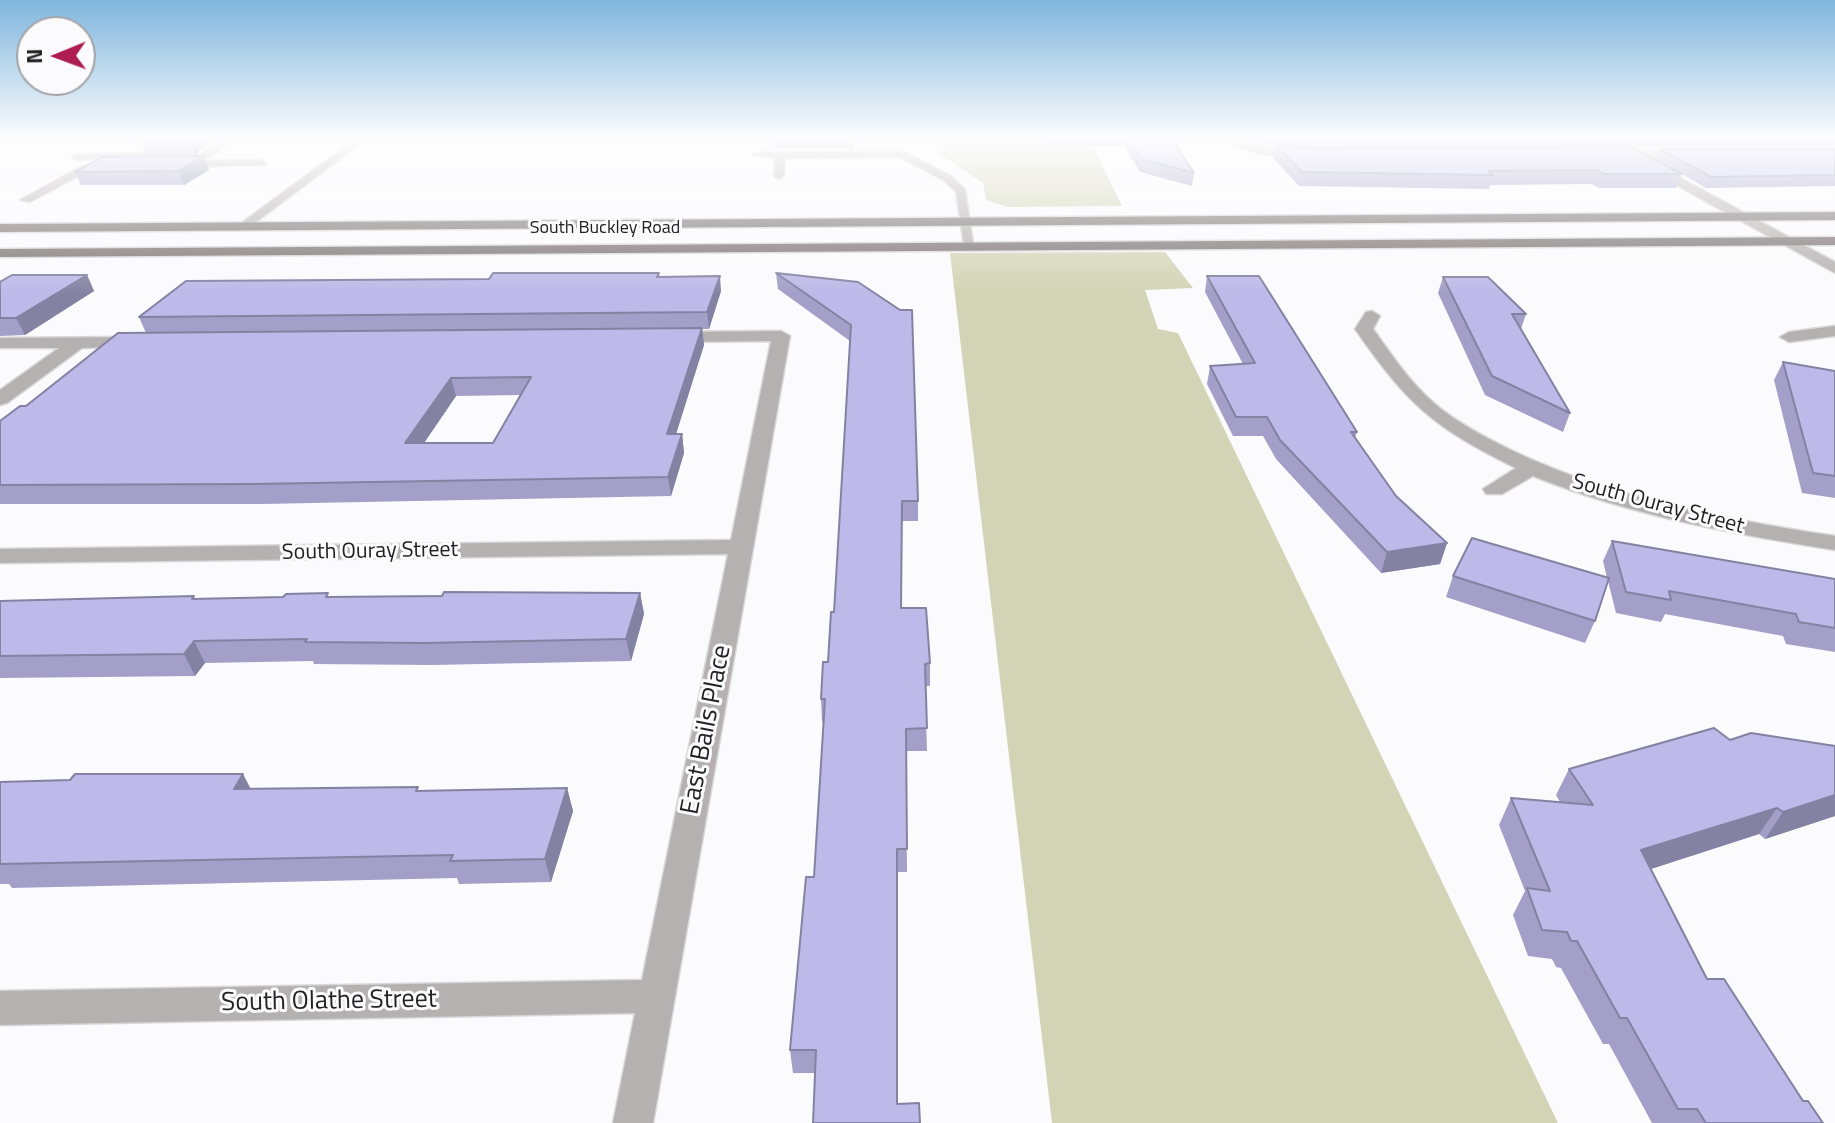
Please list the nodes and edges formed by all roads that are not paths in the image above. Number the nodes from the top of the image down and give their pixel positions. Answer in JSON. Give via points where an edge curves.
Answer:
{"nodes":[{"id":1,"x":44,"y":190,"type":"edge"},
{"id":2,"x":292,"y":190,"type":"edge"},
{"id":3,"x":960,"y":190,"type":"edge"},
{"id":4,"x":1695,"y":190,"type":"edge"},
{"id":5,"x":26,"y":200,"type":"dead end"},
{"id":6,"x":1741,"y":216,"type":"junction"},
{"id":7,"x":1835,"y":216,"type":"edge"},
{"id":8,"x":967,"y":221,"type":"junction"},
{"id":9,"x":244,"y":226,"type":"junction"},
{"id":10,"x":0,"y":228,"type":"edge"},
{"id":11,"x":1835,"y":228,"type":"edge"},
{"id":12,"x":1786,"y":241,"type":"junction"},
{"id":13,"x":1835,"y":241,"type":"edge"},
{"id":14,"x":1573,"y":242,"type":"junction"},
{"id":15,"x":970,"y":246,"type":"junction"},
{"id":16,"x":741,"y":248,"type":"junction"},
{"id":17,"x":0,"y":253,"type":"edge"},
{"id":18,"x":1835,"y":268,"type":"edge"},
{"id":19,"x":1372,"y":316,"type":"dead end"},
{"id":20,"x":1835,"y":331,"type":"edge"},
{"id":21,"x":653,"y":337,"type":"edge"},
{"id":22,"x":1789,"y":337,"type":"dead end"},
{"id":23,"x":78,"y":342,"type":"junction"},
{"id":24,"x":158,"y":342,"type":"edge"},
{"id":25,"x":0,"y":343,"type":"edge"},
{"id":26,"x":0,"y":399,"type":"edge"},
{"id":27,"x":1531,"y":468,"type":"junction"},
{"id":28,"x":1494,"y":489,"type":"dead end"},
{"id":29,"x":1835,"y":543,"type":"edge"},
{"id":30,"x":741,"y":547,"type":"junction"},
{"id":31,"x":0,"y":556,"type":"edge"},
{"id":32,"x":657,"y":996,"type":"junction"},
{"id":33,"x":0,"y":1008,"type":"edge"},
{"id":34,"x":633,"y":1123,"type":"edge"}],
"edges":[{"from":1,"to":5,"type":"lane"},
{"from":2,"to":9,"type":"lane"},
{"from":3,"to":8,"type":"lane"},
{"from":4,"to":6,"type":"street"},
{"from":6,"to":7,"type":"main road","name":"South Buckley Road"},
{"from":6,"to":8,"type":"main road","name":"South Buckley Road"},
{"from":6,"to":12,"type":"street"},
{"from":6,"to":14,"type":"main road","via":[[1718,226]]},
{"from":8,"to":9,"type":"main road","name":"South Buckley Road"},
{"from":8,"to":15,"type":"lane"},
{"from":8,"to":16,"type":"main road","via":[[934,230]]},
{"from":9,"to":10,"type":"main road","name":"South Buckley Road"},
{"from":11,"to":12,"type":"main road","via":[[1794,233]]},
{"from":12,"to":13,"type":"main road","name":"South Buckley Road"},
{"from":12,"to":14,"type":"main road","name":"South Buckley Road"},
{"from":12,"to":18,"type":"street"},
{"from":14,"to":15,"type":"main road","name":"South Buckley Road"},
{"from":15,"to":16,"type":"main road","name":"South Buckley Road"},
{"from":16,"to":17,"type":"main road","name":"South Buckley Road"},
{"from":19,"to":27,"type":"street","name":"South Ouray Street","via":[[1364,329],[1408,389],[1462,432]]},
{"from":20,"to":22,"type":"street"},
{"from":21,"to":30,"type":"street","name":"East Bails Place","via":[[781,336]]},
{"from":23,"to":24,"type":"street"},
{"from":23,"to":25,"type":"street"},
{"from":23,"to":26,"type":"street"},
{"from":27,"to":28,"type":"street"},
{"from":27,"to":29,"type":"street","name":"South Ouray Street","via":[[1688,518]]},
{"from":30,"to":31,"type":"street","name":"South Ouray Street"},
{"from":30,"to":32,"type":"street","name":"East Bails Place"},
{"from":32,"to":33,"type":"street","name":"South Olathe Street"},
{"from":32,"to":34,"type":"street","name":"East Bails Place"}]}
